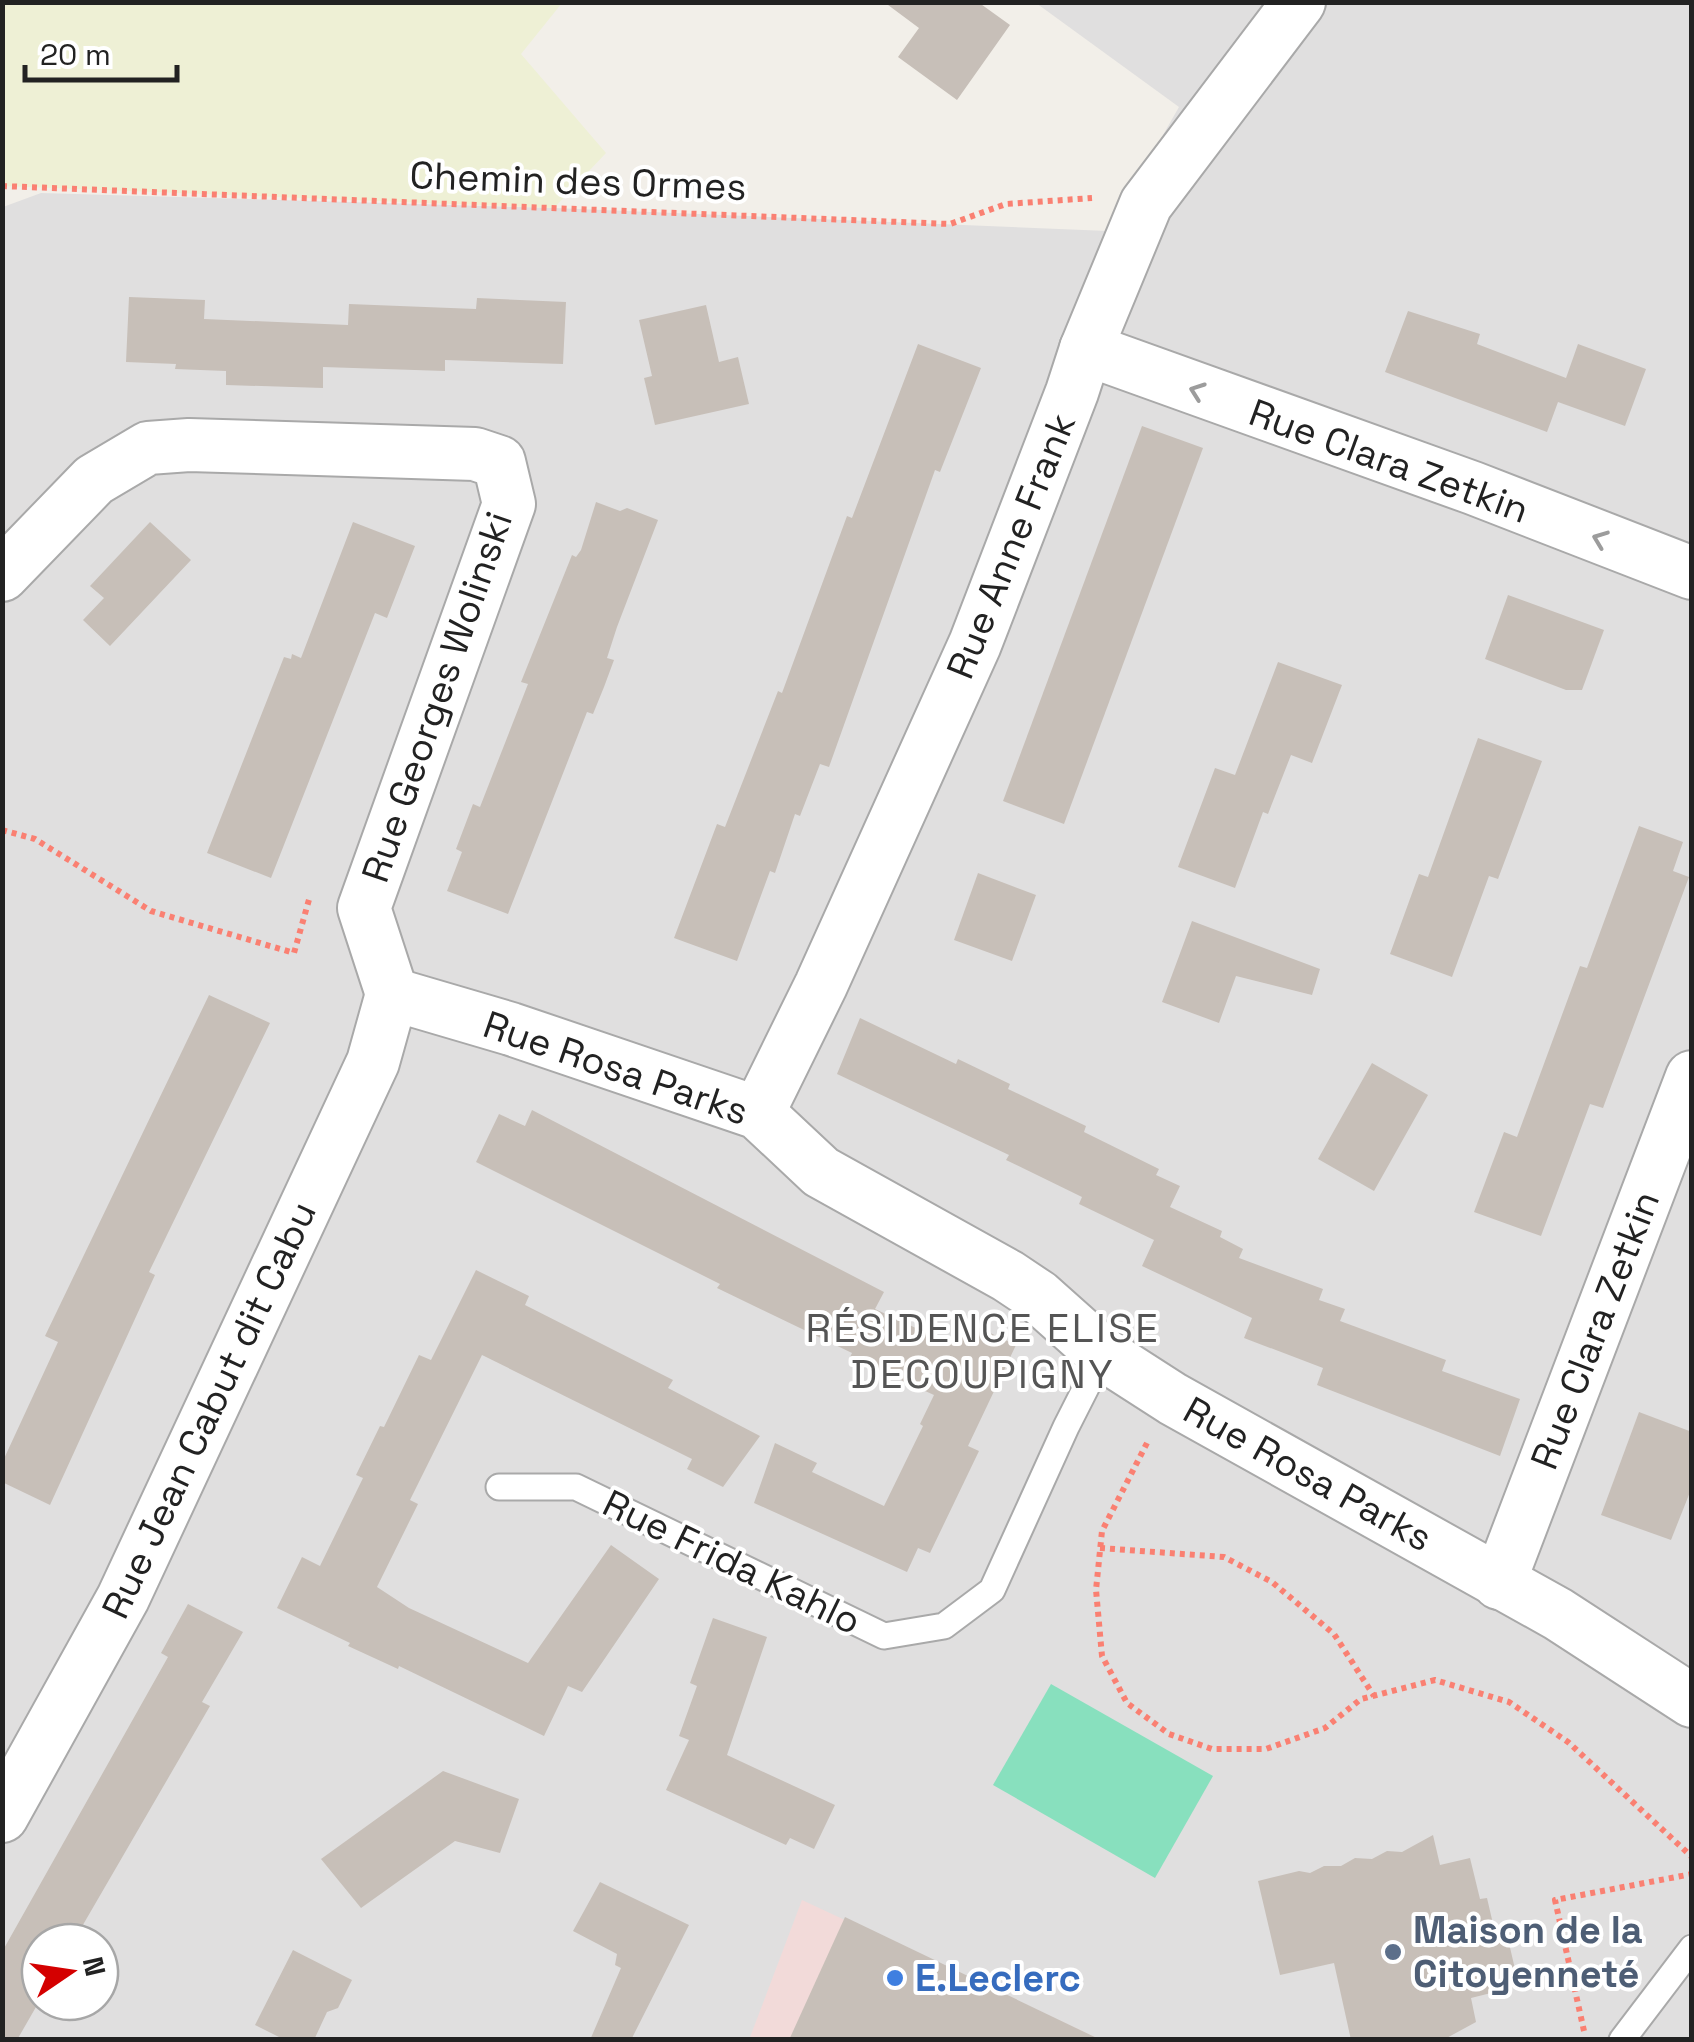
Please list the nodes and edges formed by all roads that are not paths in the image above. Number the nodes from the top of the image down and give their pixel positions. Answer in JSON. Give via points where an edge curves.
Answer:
{"nodes":[{"id":1,"x":1299,"y":2,"type":"edge"},
{"id":2,"x":1086,"y":349,"type":"junction"},
{"id":3,"x":1692,"y":573,"type":"edge"},
{"id":4,"x":2,"y":575,"type":"edge"},
{"id":5,"x":392,"y":994,"type":"junction"},
{"id":6,"x":1692,"y":1078,"type":"edge"},
{"id":7,"x":758,"y":1113,"type":"junction"},
{"id":8,"x":1103,"y":1354,"type":"junction"},
{"id":9,"x":499,"y":1487,"type":"dead end"},
{"id":10,"x":1500,"y":1583,"type":"junction"},
{"id":11,"x":1692,"y":1701,"type":"edge"},
{"id":12,"x":2,"y":1816,"type":"edge"},
{"id":13,"x":1692,"y":1948,"type":"edge"},
{"id":14,"x":1622,"y":2040,"type":"edge"}],
"edges":[{"from":1,"to":2,"type":"street","name":"Rue Anne Frank","via":[[1146,204]]},
{"from":3,"to":2,"type":"street","name":"Rue Clara Zetkin","one_way":true},
{"from":2,"to":7,"type":"street","name":"Rue Anne Frank","via":[[975,644]]},
{"from":4,"to":5,"type":"street","name":"Rue Georges Wolinski","via":[[94,480],[148,448],[475,454],[499,462],[508,504],[364,908]]},
{"from":5,"to":7,"type":"street","name":"Rue Rosa Parks"},
{"from":5,"to":12,"type":"street","name":"Rue Jean Cabut dit Cabu","via":[[372,1062],[123,1598]]},
{"from":6,"to":10,"type":"street","name":"Rue Clara Zetkin"},
{"from":7,"to":8,"type":"street","name":"Rue Rosa Parks","via":[[821,1172],[1008,1276]]},
{"from":8,"to":9,"type":"lane","name":"Rue Frida Kahlo","via":[[992,1590],[944,1626],[884,1636],[576,1487]]},
{"from":8,"to":10,"type":"street","name":"Rue Rosa Parks"},
{"from":10,"to":11,"type":"street","name":"Rue Rosa Parks"},
{"from":13,"to":14,"type":"lane"}]}
